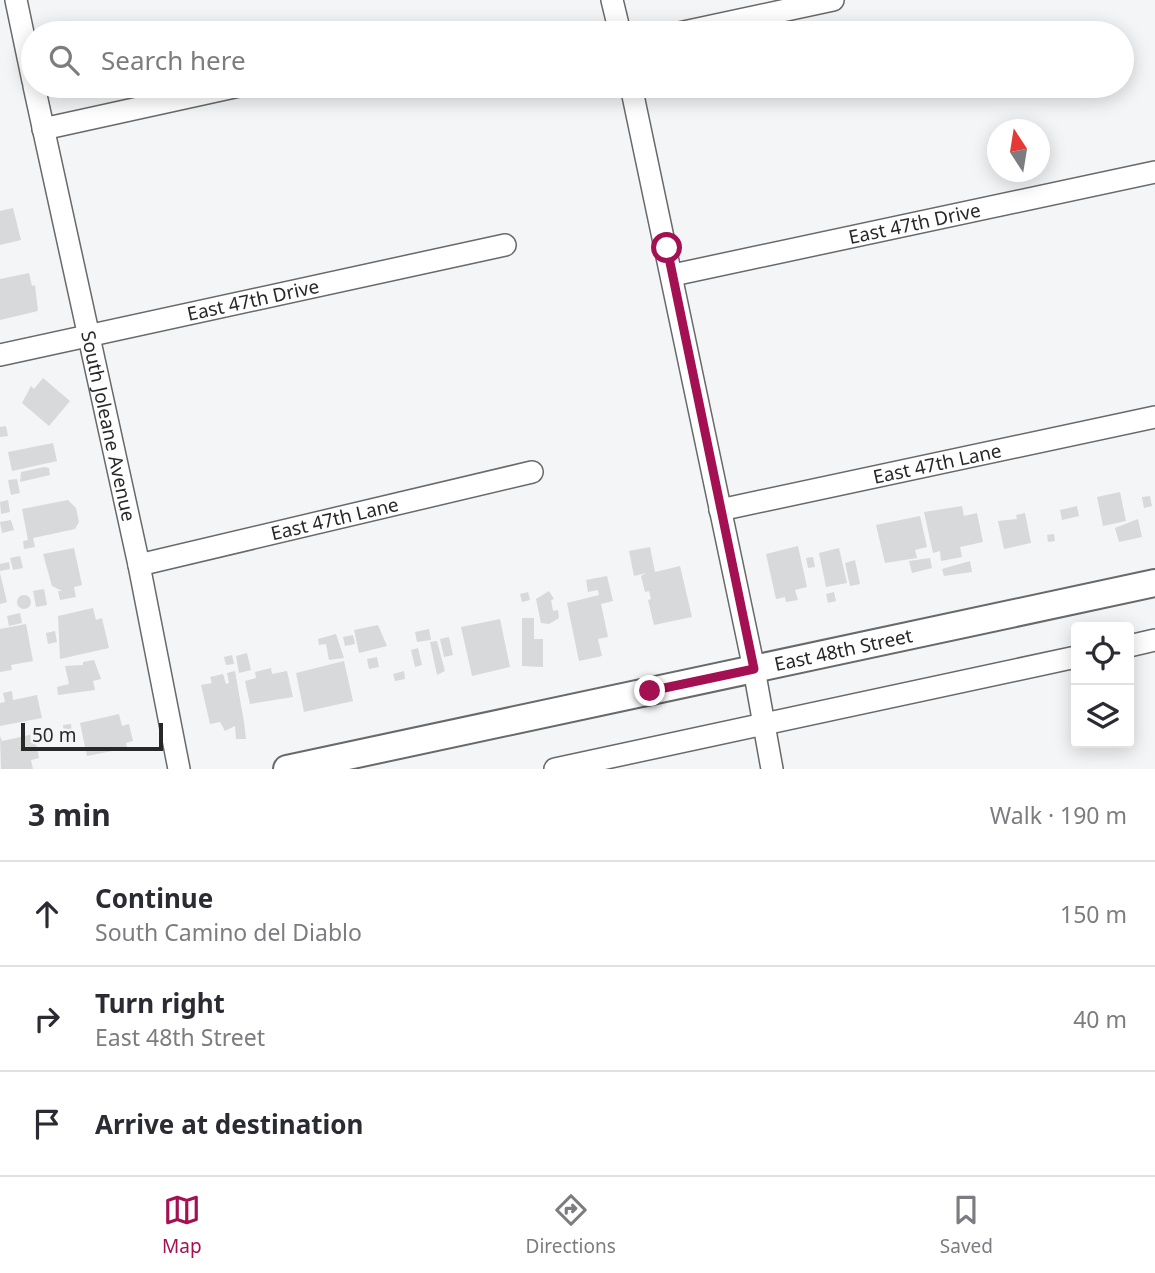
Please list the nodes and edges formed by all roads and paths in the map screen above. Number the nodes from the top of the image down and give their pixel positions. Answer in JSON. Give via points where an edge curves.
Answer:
{"nodes":[{"id":1,"x":16,"y":0,"type":"edge"},
{"id":2,"x":612,"y":0,"type":"edge"},
{"id":3,"x":833,"y":0,"type":"edge"},
{"id":4,"x":617,"y":21,"type":"edge"},
{"id":5,"x":734,"y":21,"type":"edge"},
{"id":6,"x":21,"y":23,"type":"edge"},
{"id":7,"x":37,"y":98,"type":"edge"},
{"id":8,"x":184,"y":98,"type":"edge"},
{"id":9,"x":634,"y":98,"type":"edge"},
{"id":10,"x":43,"y":129,"type":"junction"},
{"id":11,"x":1155,"y":172,"type":"edge"},
{"id":12,"x":505,"y":245,"type":"dead end"},
{"id":13,"x":673,"y":275,"type":"junction"},
{"id":14,"x":91,"y":337,"type":"junction"},
{"id":15,"x":0,"y":355,"type":"edge"},
{"id":16,"x":1155,"y":417,"type":"edge"},
{"id":17,"x":531,"y":472,"type":"dead end"},
{"id":18,"x":720,"y":509,"type":"junction"},
{"id":19,"x":139,"y":565,"type":"junction"},
{"id":20,"x":1155,"y":583,"type":"edge"},
{"id":21,"x":1155,"y":640,"type":"edge"},
{"id":22,"x":1134,"y":645,"type":"edge"},
{"id":23,"x":1071,"y":658,"type":"edge"},
{"id":24,"x":754,"y":669,"type":"junction"},
{"id":25,"x":765,"y":724,"type":"junction"},
{"id":26,"x":179,"y":769,"type":"edge"},
{"id":27,"x":286,"y":769,"type":"edge"},
{"id":28,"x":555,"y":769,"type":"edge"},
{"id":29,"x":772,"y":769,"type":"edge"}],
"edges":[{"from":1,"to":6,"type":"street","name":"South Joleane Avenue"},
{"from":2,"to":4,"type":"street"},
{"from":3,"to":5,"type":"street"},
{"from":7,"to":10,"type":"street","name":"South Joleane Avenue"},
{"from":8,"to":10,"type":"street"},
{"from":9,"to":13,"type":"street"},
{"from":10,"to":14,"type":"street","name":"South Joleane Avenue"},
{"from":11,"to":13,"type":"street","name":"East 47th Drive"},
{"from":12,"to":14,"type":"street","name":"East 47th Drive"},
{"from":13,"to":18,"type":"street"},
{"from":14,"to":15,"type":"street","name":"East 47th Drive"},
{"from":14,"to":19,"type":"street","name":"South Joleane Avenue"},
{"from":16,"to":18,"type":"street","name":"East 47th Lane"},
{"from":17,"to":19,"type":"street","name":"East 47th Lane"},
{"from":18,"to":24,"type":"street"},
{"from":19,"to":26,"type":"street","name":"South Joleane Avenue"},
{"from":20,"to":24,"type":"street","name":"East 48th Street"},
{"from":21,"to":22,"type":"street"},
{"from":23,"to":25,"type":"street"},
{"from":24,"to":25,"type":"street"},
{"from":24,"to":27,"type":"street","name":"East 48th Street"},
{"from":25,"to":28,"type":"street"},
{"from":25,"to":29,"type":"street"}]}
